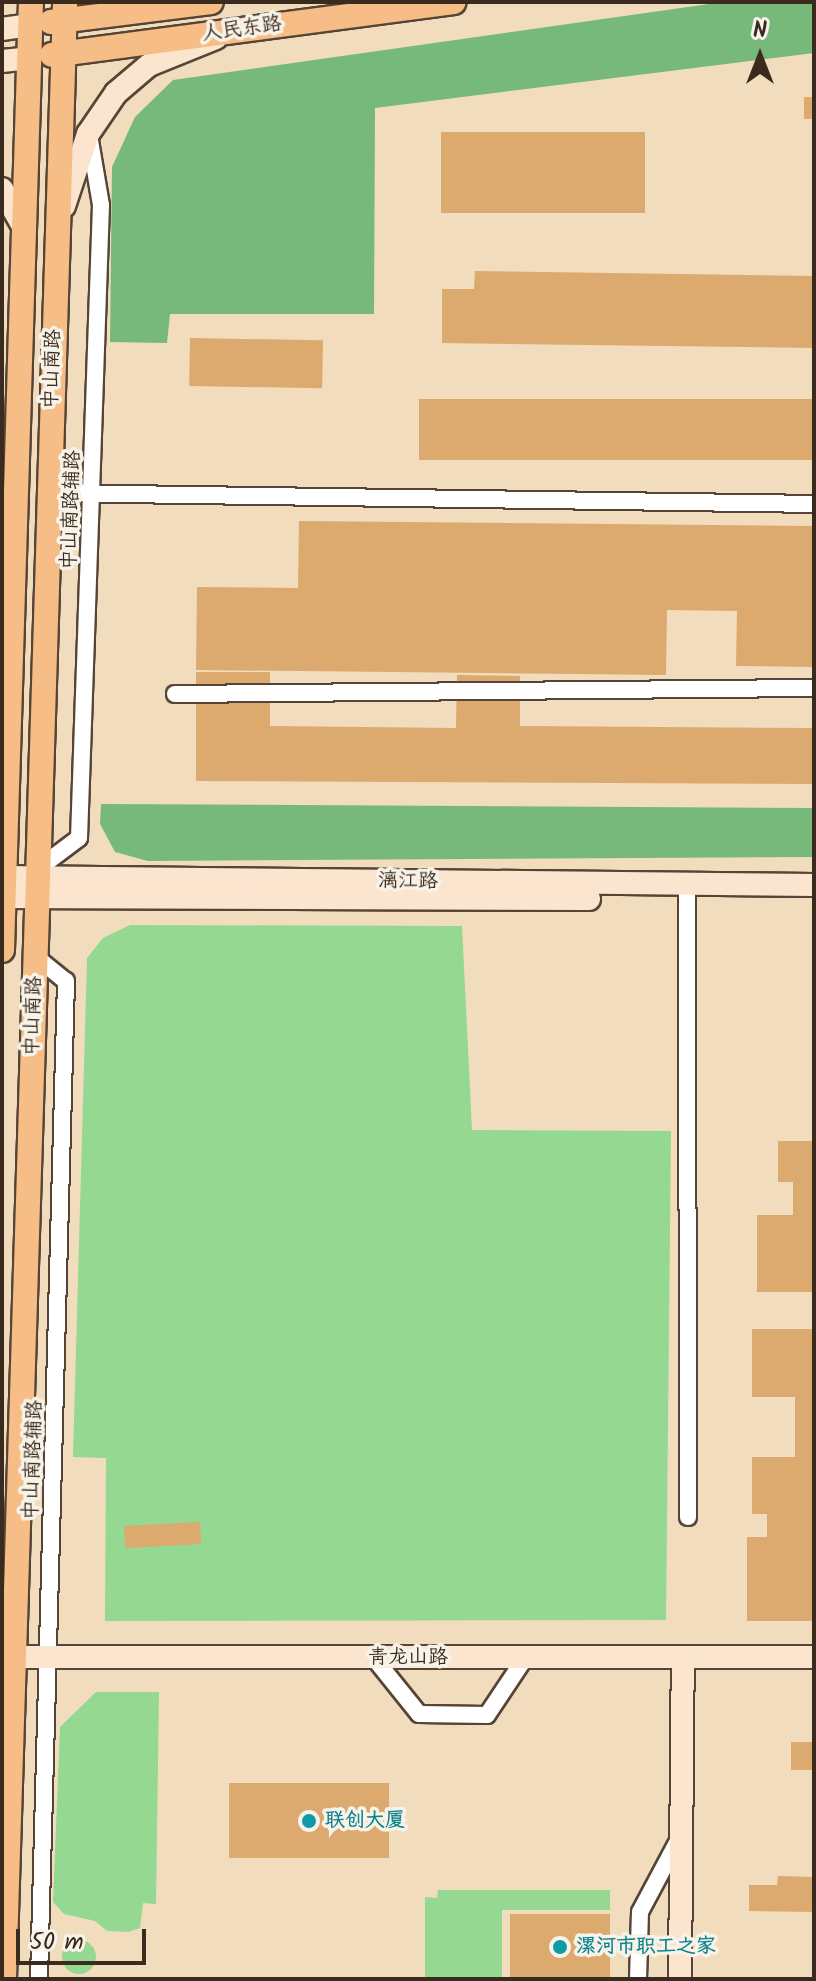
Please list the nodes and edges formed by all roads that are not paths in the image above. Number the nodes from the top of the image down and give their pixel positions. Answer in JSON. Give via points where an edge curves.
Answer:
{"nodes":[{"id":1,"x":211,"y":2,"type":"edge"},
{"id":2,"x":454,"y":2,"type":"edge"},
{"id":3,"x":65,"y":11,"type":"edge"},
{"id":4,"x":31,"y":13,"type":"edge"},
{"id":5,"x":2,"y":29,"type":"edge"},
{"id":6,"x":231,"y":31,"type":"junction"},
{"id":7,"x":64,"y":53,"type":"junction"},
{"id":8,"x":30,"y":58,"type":"junction"},
{"id":9,"x":2,"y":61,"type":"edge"},
{"id":10,"x":88,"y":134,"type":"junction"},
{"id":11,"x":2,"y":189,"type":"edge"},
{"id":12,"x":25,"y":230,"type":"junction"},
{"id":13,"x":57,"y":230,"type":"junction"},
{"id":14,"x":9,"y":492,"type":"edge"},
{"id":15,"x":50,"y":493,"type":"junction"},
{"id":16,"x":93,"y":494,"type":"junction"},
{"id":17,"x":814,"y":504,"type":"edge"},
{"id":18,"x":814,"y":688,"type":"edge"},
{"id":19,"x":175,"y":694,"type":"dead end"},
{"id":20,"x":3,"y":880,"type":"edge"},
{"id":21,"x":38,"y":881,"type":"junction"},
{"id":22,"x":814,"y":885,"type":"edge"},
{"id":23,"x":687,"y":892,"type":"junction"},
{"id":24,"x":814,"y":900,"type":"edge"},
{"id":25,"x":2,"y":950,"type":"edge"},
{"id":26,"x":36,"y":957,"type":"junction"},
{"id":27,"x":688,"y":1517,"type":"dead end"},
{"id":28,"x":10,"y":1657,"type":"edge"},
{"id":29,"x":683,"y":1657,"type":"junction"},
{"id":30,"x":814,"y":1657,"type":"edge"},
{"id":31,"x":47,"y":1658,"type":"junction"},
{"id":32,"x":374,"y":1658,"type":"junction"},
{"id":33,"x":525,"y":1658,"type":"junction"},
{"id":34,"x":682,"y":1834,"type":"junction"},
{"id":35,"x":4,"y":1979,"type":"edge"},
{"id":36,"x":39,"y":1979,"type":"edge"},
{"id":37,"x":638,"y":1979,"type":"edge"},
{"id":38,"x":680,"y":1979,"type":"edge"}],
"edges":[{"from":1,"to":3,"type":"main road","name":"人民东路"},
{"from":2,"to":6,"type":"main road","name":"人民东路"},
{"from":3,"to":4,"type":"main road","name":"人民东路"},
{"from":3,"to":7,"type":"main road","name":"中山南路"},
{"from":4,"to":5,"type":"street"},
{"from":4,"to":8,"type":"main road","name":"中山南路"},
{"from":6,"to":7,"type":"main road","name":"人民东路"},
{"from":6,"to":10,"type":"street","via":[[149,65],[116,93]]},
{"from":7,"to":8,"type":"main road","name":"人民东路"},
{"from":7,"to":13,"type":"main road","name":"中山南路"},
{"from":8,"to":9,"type":"street"},
{"from":8,"to":12,"type":"main road","name":"中山南路"},
{"from":10,"to":13,"type":"street"},
{"from":10,"to":16,"type":"street","name":"中山南路辅路","via":[[101,205]]},
{"from":11,"to":12,"type":"street"},
{"from":12,"to":14,"type":"main road","name":"中山南路"},
{"from":13,"to":15,"type":"main road","name":"中山南路"},
{"from":14,"to":15,"type":"main road"},
{"from":14,"to":20,"type":"main road","name":"中山南路"},
{"from":15,"to":16,"type":"street"},
{"from":15,"to":21,"type":"main road","name":"中山南路"},
{"from":16,"to":17,"type":"street"},
{"from":16,"to":21,"type":"street","name":"中山南路辅路","via":[[79,838]]},
{"from":18,"to":19,"type":"street"},
{"from":20,"to":21,"type":"street","name":"漓江路"},
{"from":20,"to":25,"type":"main road","name":"中山南路"},
{"from":21,"to":23,"type":"street","name":"漓江路"},
{"from":21,"to":26,"type":"main road","name":"中山南路"},
{"from":22,"to":23,"type":"street","name":"漓江路"},
{"from":23,"to":24,"type":"street","name":"漓江路"},
{"from":23,"to":27,"type":"street"},
{"from":26,"to":28,"type":"main road","name":"中山南路"},
{"from":26,"to":31,"type":"street","name":"中山南路辅路","via":[[66,981]]},
{"from":28,"to":31,"type":"street","name":"青龙山路"},
{"from":28,"to":35,"type":"main road","name":"中山南路"},
{"from":29,"to":30,"type":"street","name":"青龙山路"},
{"from":29,"to":33,"type":"street","name":"青龙山路"},
{"from":29,"to":34,"type":"street"},
{"from":31,"to":32,"type":"street","name":"青龙山路"},
{"from":31,"to":36,"type":"street","name":"中山南路辅路"},
{"from":32,"to":33,"type":"street","name":"青龙山路"},
{"from":32,"to":33,"type":"street","via":[[419,1714],[487,1715]]},
{"from":34,"to":37,"type":"street","via":[[640,1912]]},
{"from":34,"to":38,"type":"street"}]}
